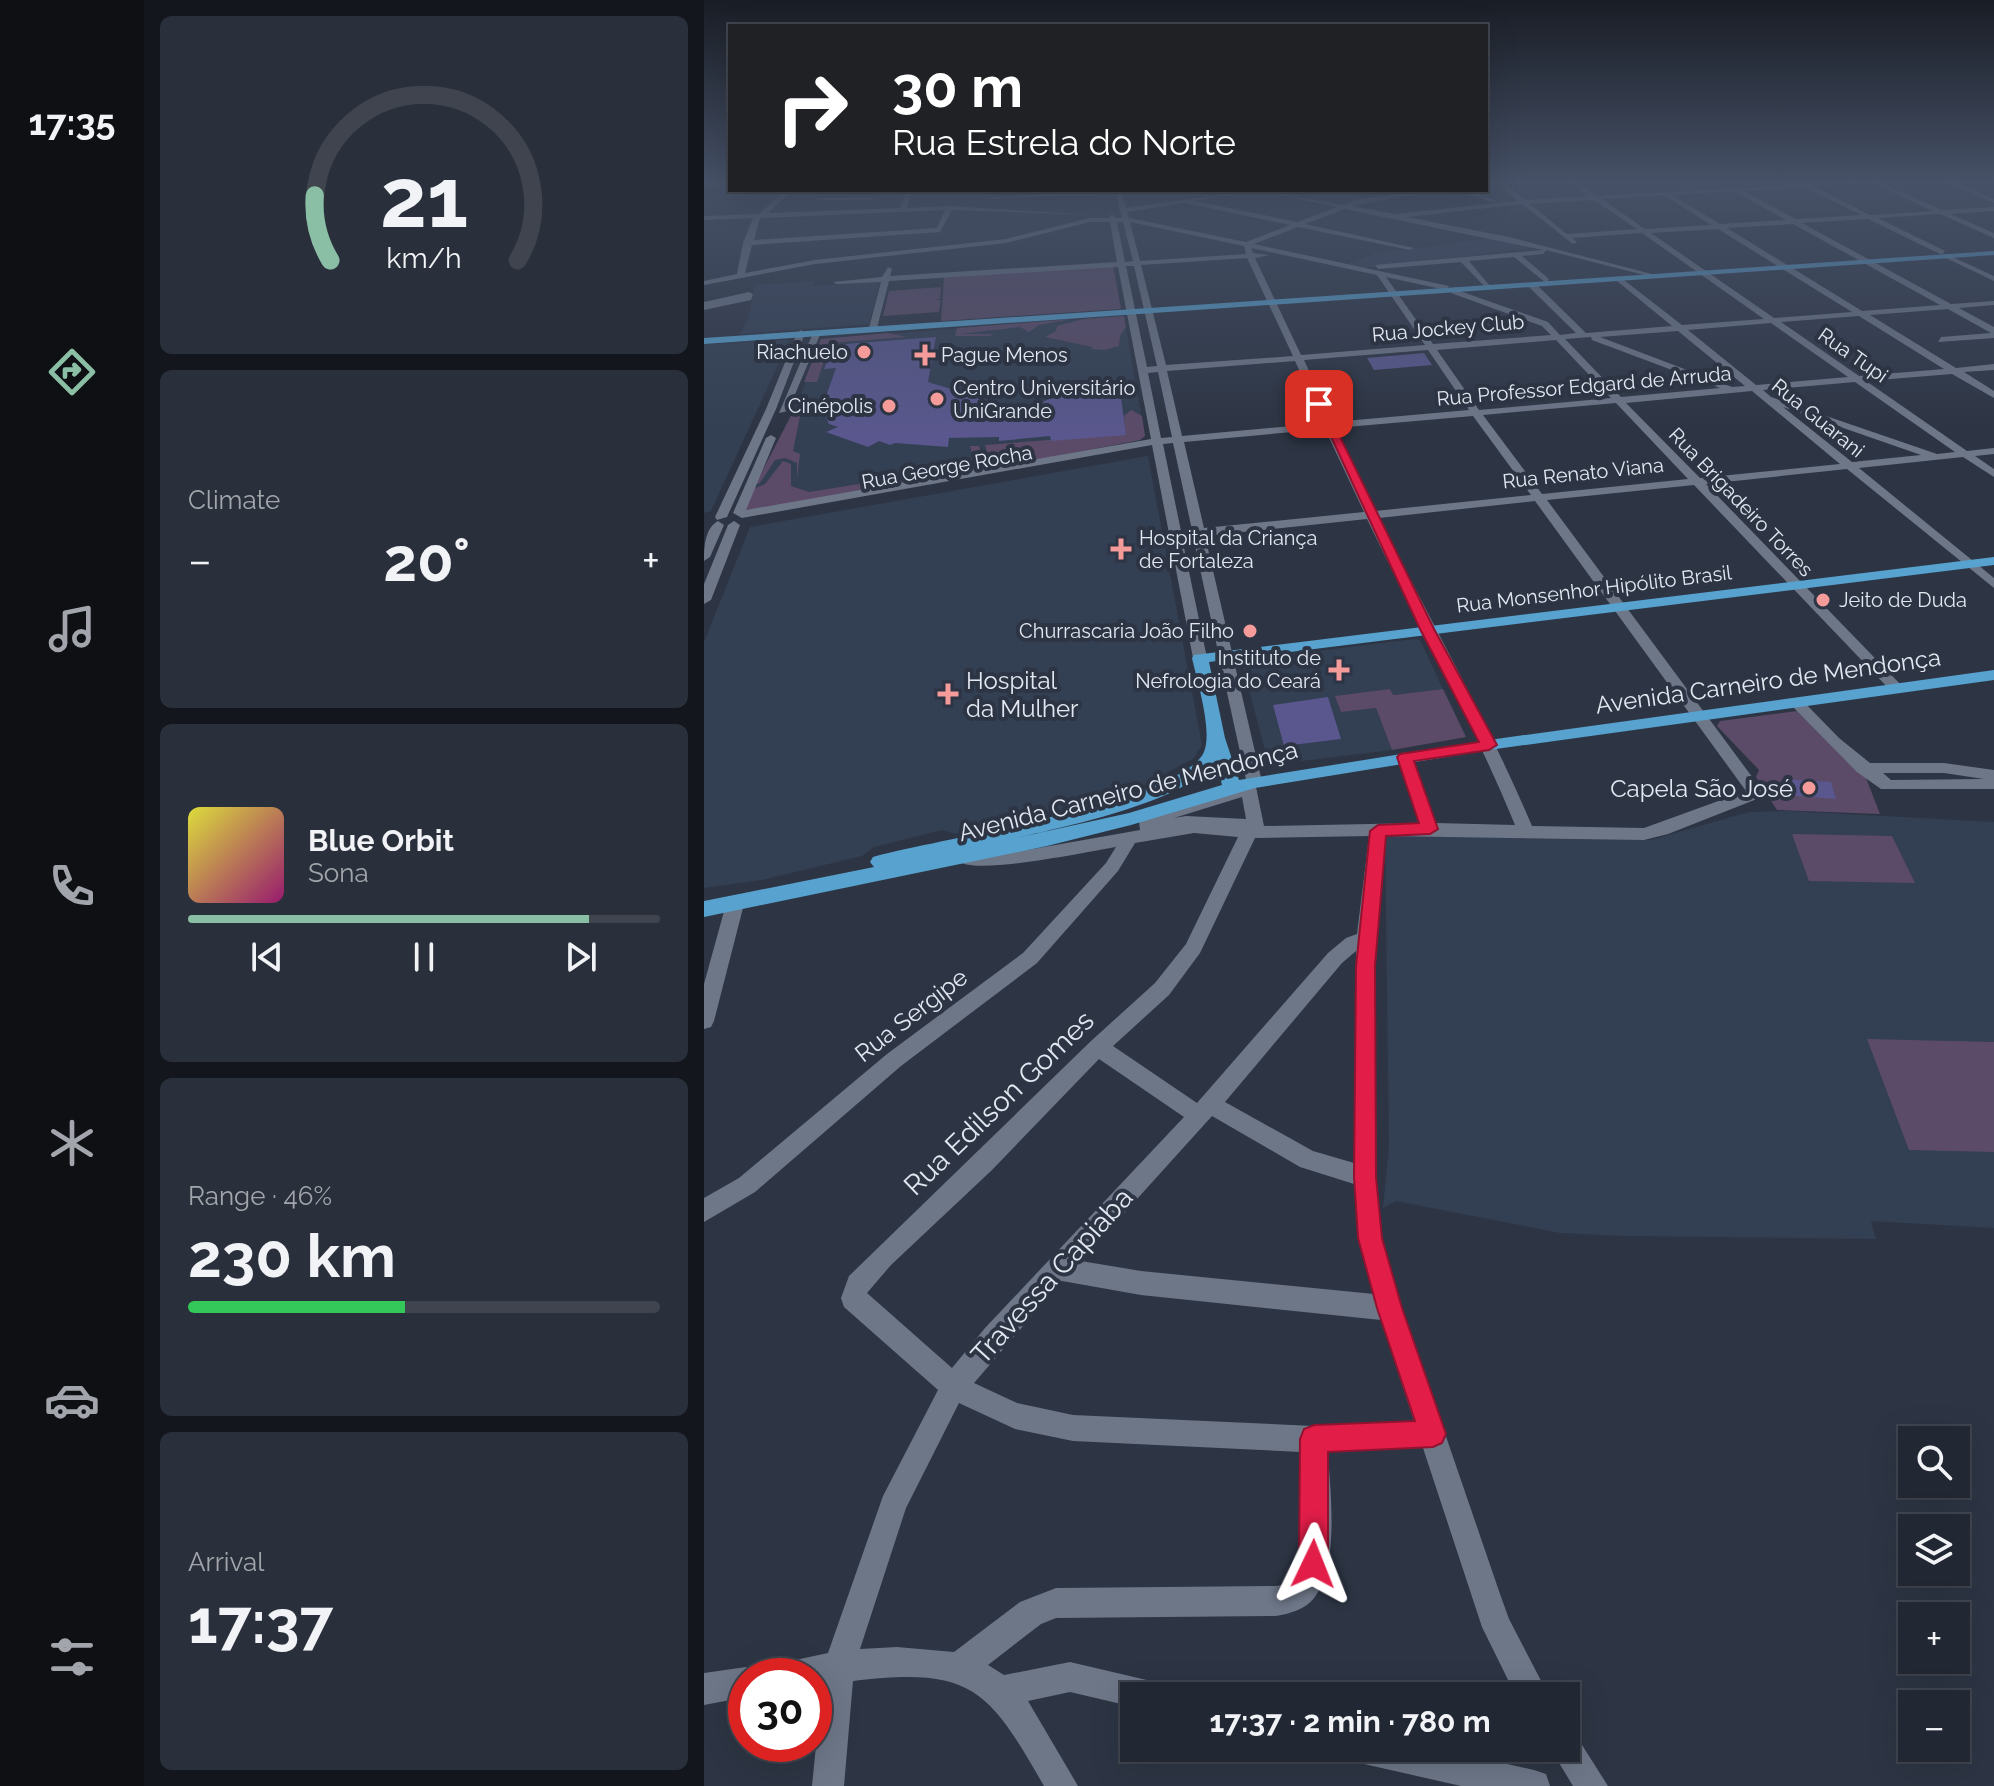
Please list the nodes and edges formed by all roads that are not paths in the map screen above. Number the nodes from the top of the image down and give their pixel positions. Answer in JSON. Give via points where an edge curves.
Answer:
{"nodes":[{"id":1,"x":806,"y":265,"type":"edge"},
{"id":2,"x":889,"y":265,"type":"edge"},
{"id":3,"x":980,"y":265,"type":"edge"},
{"id":4,"x":1122,"y":265,"type":"edge"},
{"id":5,"x":1136,"y":265,"type":"edge"},
{"id":6,"x":1255,"y":265,"type":"edge"},
{"id":7,"x":1345,"y":265,"type":"edge"},
{"id":8,"x":1399,"y":265,"type":"edge"},
{"id":9,"x":1468,"y":265,"type":"edge"},
{"id":10,"x":1528,"y":265,"type":"edge"},
{"id":11,"x":1614,"y":265,"type":"edge"},
{"id":12,"x":1692,"y":265,"type":"edge"},
{"id":13,"x":1795,"y":265,"type":"edge"},
{"id":14,"x":1874,"y":265,"type":"edge"},
{"id":15,"x":1966,"y":265,"type":"edge"},
{"id":16,"x":742,"y":266,"type":"joint"},
{"id":17,"x":1784,"y":266,"type":"junction"},
{"id":18,"x":723,"y":269,"type":"dead end"},
{"id":19,"x":1362,"y":269,"type":"junction"},
{"id":20,"x":1702,"y":272,"type":"junction"},
{"id":21,"x":1380,"y":274,"type":"junction"},
{"id":22,"x":1648,"y":274,"type":"junction"},
{"id":23,"x":756,"y":275,"type":"dead end"},
{"id":24,"x":740,"y":276,"type":"junction"},
{"id":25,"x":886,"y":279,"type":"junction"},
{"id":26,"x":1620,"y":279,"type":"junction"},
{"id":27,"x":1994,"y":279,"type":"edge"},
{"id":28,"x":1546,"y":281,"type":"junction"},
{"id":29,"x":837,"y":282,"type":"dead end"},
{"id":30,"x":706,"y":284,"type":"edge"},
{"id":31,"x":1532,"y":285,"type":"junction"},
{"id":32,"x":749,"y":286,"type":"dead end"},
{"id":33,"x":1486,"y":286,"type":"junction"},
{"id":34,"x":1450,"y":290,"type":"junction"},
{"id":35,"x":1392,"y":294,"type":"junction"},
{"id":36,"x":704,"y":295,"type":"edge"},
{"id":37,"x":1273,"y":302,"type":"junction"},
{"id":38,"x":1994,"y":303,"type":"edge"},
{"id":39,"x":1952,"y":306,"type":"junction"},
{"id":40,"x":748,"y":307,"type":"dead end"},
{"id":41,"x":1132,"y":311,"type":"junction"},
{"id":42,"x":1149,"y":311,"type":"junction"},
{"id":43,"x":1861,"y":314,"type":"junction"},
{"id":44,"x":704,"y":316,"type":"edge"},
{"id":45,"x":1772,"y":320,"type":"junction"},
{"id":46,"x":873,"y":328,"type":"junction"},
{"id":47,"x":1676,"y":328,"type":"junction"},
{"id":48,"x":1994,"y":333,"type":"edge"},
{"id":49,"x":800,"y":335,"type":"junction"},
{"id":50,"x":816,"y":335,"type":"junction"},
{"id":51,"x":1586,"y":336,"type":"junction"},
{"id":52,"x":1560,"y":337,"type":"junction"},
{"id":53,"x":704,"y":339,"type":"edge"},
{"id":54,"x":1941,"y":340,"type":"dead end"},
{"id":55,"x":1430,"y":348,"type":"junction"},
{"id":56,"x":1299,"y":358,"type":"junction"},
{"id":57,"x":1994,"y":367,"type":"edge"},
{"id":58,"x":1160,"y":369,"type":"junction"},
{"id":59,"x":1144,"y":370,"type":"junction"},
{"id":60,"x":1953,"y":370,"type":"junction"},
{"id":61,"x":1857,"y":379,"type":"junction"},
{"id":62,"x":793,"y":387,"type":"junction"},
{"id":63,"x":779,"y":388,"type":"junction"},
{"id":64,"x":1753,"y":389,"type":"junction"},
{"id":65,"x":1734,"y":391,"type":"junction"},
{"id":66,"x":1994,"y":395,"type":"edge"},
{"id":67,"x":1762,"y":397,"type":"junction"},
{"id":68,"x":1619,"y":401,"type":"junction"},
{"id":69,"x":1477,"y":414,"type":"junction"},
{"id":70,"x":1329,"y":427,"type":"junction"},
{"id":71,"x":1177,"y":441,"type":"junction"},
{"id":72,"x":1158,"y":445,"type":"junction"},
{"id":73,"x":1994,"y":451,"type":"edge"},
{"id":74,"x":1966,"y":454,"type":"junction"},
{"id":75,"x":1937,"y":457,"type":"junction"},
{"id":76,"x":1850,"y":467,"type":"junction"},
{"id":77,"x":1994,"y":476,"type":"edge"},
{"id":78,"x":1698,"y":481,"type":"junction"},
{"id":79,"x":1537,"y":498,"type":"junction"},
{"id":80,"x":1372,"y":514,"type":"junction"},
{"id":81,"x":1194,"y":517,"type":"junction"},
{"id":82,"x":739,"y":518,"type":"junction"},
{"id":83,"x":1172,"y":519,"type":"junction"},
{"id":84,"x":704,"y":521,"type":"edge"},
{"id":85,"x":719,"y":521,"type":"junction"},
{"id":86,"x":704,"y":529,"type":"edge"},
{"id":87,"x":1198,"y":532,"type":"junction"},
{"id":88,"x":1175,"y":535,"type":"junction"},
{"id":89,"x":1203,"y":555,"type":"junction"},
{"id":90,"x":704,"y":557,"type":"edge"},
{"id":91,"x":1181,"y":558,"type":"junction"},
{"id":92,"x":1994,"y":561,"type":"edge"},
{"id":93,"x":1971,"y":564,"type":"junction"},
{"id":94,"x":1994,"y":584,"type":"edge"},
{"id":95,"x":1795,"y":585,"type":"junction"},
{"id":96,"x":704,"y":600,"type":"edge"},
{"id":97,"x":1619,"y":606,"type":"junction"},
{"id":98,"x":1427,"y":629,"type":"junction"},
{"id":99,"x":1225,"y":655,"type":"junction"},
{"id":100,"x":1200,"y":658,"type":"junction"},
{"id":101,"x":1994,"y":675,"type":"edge"},
{"id":102,"x":1897,"y":689,"type":"junction"},
{"id":103,"x":1797,"y":703,"type":"junction"},
{"id":104,"x":1701,"y":718,"type":"junction"},
{"id":105,"x":1216,"y":738,"type":"junction"},
{"id":106,"x":1489,"y":745,"type":"junction"},
{"id":107,"x":1405,"y":757,"type":"junction"},
{"id":108,"x":1863,"y":768,"type":"junction"},
{"id":109,"x":1994,"y":775,"type":"edge"},
{"id":110,"x":1254,"y":782,"type":"junction"},
{"id":111,"x":1994,"y":784,"type":"edge"},
{"id":112,"x":1232,"y":789,"type":"junction"},
{"id":113,"x":1253,"y":828,"type":"junction"},
{"id":114,"x":1430,"y":829,"type":"junction"},
{"id":115,"x":1378,"y":831,"type":"junction"},
{"id":116,"x":1526,"y":831,"type":"junction"},
{"id":117,"x":1129,"y":839,"type":"junction"},
{"id":118,"x":951,"y":861,"type":"junction"},
{"id":119,"x":704,"y":898,"type":"edge"},
{"id":120,"x":735,"y":904,"type":"junction"},
{"id":121,"x":704,"y":909,"type":"edge"},
{"id":122,"x":1366,"y":938,"type":"junction"},
{"id":123,"x":704,"y":1021,"type":"edge"},
{"id":124,"x":1098,"y":1047,"type":"junction"},
{"id":125,"x":1205,"y":1110,"type":"junction"},
{"id":126,"x":1365,"y":1177,"type":"junction"},
{"id":127,"x":704,"y":1211,"type":"edge"},
{"id":128,"x":1059,"y":1269,"type":"junction"},
{"id":129,"x":1390,"y":1308,"type":"junction"},
{"id":130,"x":954,"y":1387,"type":"junction"},
{"id":131,"x":1433,"y":1434,"type":"junction"},
{"id":132,"x":1314,"y":1439,"type":"junction"},
{"id":133,"x":839,"y":1667,"type":"junction"},
{"id":134,"x":832,"y":1668,"type":"edge"},
{"id":135,"x":957,"y":1669,"type":"junction"},
{"id":136,"x":1526,"y":1682,"type":"edge"},
{"id":137,"x":728,"y":1685,"type":"edge"},
{"id":138,"x":1120,"y":1687,"type":"edge"},
{"id":139,"x":704,"y":1689,"type":"edge"},
{"id":140,"x":1001,"y":1691,"type":"junction"},
{"id":141,"x":1427,"y":1762,"type":"edge"},
{"id":142,"x":1576,"y":1762,"type":"edge"},
{"id":143,"x":828,"y":1786,"type":"edge"},
{"id":144,"x":1062,"y":1786,"type":"edge"},
{"id":145,"x":1534,"y":1786,"type":"edge"},
{"id":146,"x":1592,"y":1786,"type":"edge"}],
"edges":[{"from":1,"to":24,"type":"street"},
{"from":2,"to":25,"type":"street"},
{"from":3,"to":25,"type":"street"},
{"from":4,"to":41,"type":"street"},
{"from":5,"to":42,"type":"street"},
{"from":6,"to":37,"type":"street"},
{"from":7,"to":19,"type":"street"},
{"from":8,"to":19,"type":"street"},
{"from":9,"to":33,"type":"street"},
{"from":10,"to":28,"type":"street"},
{"from":11,"to":22,"type":"street"},
{"from":12,"to":20,"type":"street","name":"Rua Tupi"},
{"from":13,"to":17,"type":"main road"},
{"from":14,"to":39,"type":"street"},
{"from":15,"to":27,"type":"street"},
{"from":16,"to":18,"type":"street"},
{"from":16,"to":24,"type":"street"},
{"from":17,"to":20,"type":"main road"},
{"from":17,"to":43,"type":"street"},
{"from":19,"to":21,"type":"street","name":"Rua Brigadeiro Torres"},
{"from":20,"to":22,"type":"main road"},
{"from":20,"to":26,"type":"main road"},
{"from":20,"to":45,"type":"street","name":"Rua Tupi"},
{"from":21,"to":34,"type":"street","name":"Rua Brigadeiro Torres"},
{"from":21,"to":35,"type":"street"},
{"from":22,"to":28,"type":"main road"},
{"from":23,"to":30,"type":"street"},
{"from":24,"to":30,"type":"street"},
{"from":25,"to":29,"type":"street"},
{"from":25,"to":46,"type":"street"},
{"from":26,"to":31,"type":"main road"},
{"from":26,"to":47,"type":"street","name":"Rua Guarani"},
{"from":28,"to":33,"type":"main road"},
{"from":31,"to":34,"type":"main road"},
{"from":31,"to":51,"type":"street"},
{"from":32,"to":36,"type":"street"},
{"from":33,"to":34,"type":"main road"},
{"from":34,"to":35,"type":"main road"},
{"from":34,"to":52,"type":"street","name":"Rua Brigadeiro Torres","via":[[1545,324]]},
{"from":35,"to":37,"type":"main road"},
{"from":35,"to":55,"type":"street"},
{"from":37,"to":42,"type":"main road"},
{"from":37,"to":56,"type":"street"},
{"from":38,"to":39,"type":"street","name":"Rua Jockey Club"},
{"from":39,"to":43,"type":"street","name":"Rua Jockey Club"},
{"from":39,"to":48,"type":"street"},
{"from":40,"to":44,"type":"street"},
{"from":41,"to":42,"type":"main road"},
{"from":41,"to":46,"type":"main road"},
{"from":41,"to":50,"type":"main road"},
{"from":41,"to":59,"type":"street"},
{"from":42,"to":58,"type":"street"},
{"from":43,"to":45,"type":"street","name":"Rua Jockey Club"},
{"from":43,"to":60,"type":"street"},
{"from":45,"to":47,"type":"street","name":"Rua Jockey Club"},
{"from":45,"to":61,"type":"street","name":"Rua Tupi"},
{"from":46,"to":49,"type":"main road"},
{"from":47,"to":51,"type":"street","name":"Rua Jockey Club"},
{"from":47,"to":64,"type":"street","name":"Rua Guarani"},
{"from":48,"to":54,"type":"street"},
{"from":49,"to":50,"type":"main road"},
{"from":49,"to":53,"type":"main road"},
{"from":49,"to":63,"type":"street"},
{"from":50,"to":62,"type":"street"},
{"from":51,"to":52,"type":"street","name":"Rua Jockey Club"},
{"from":51,"to":65,"type":"street"},
{"from":52,"to":55,"type":"street","name":"Rua Jockey Club"},
{"from":52,"to":68,"type":"street","name":"Rua Brigadeiro Torres"},
{"from":55,"to":56,"type":"street","name":"Rua Jockey Club"},
{"from":55,"to":69,"type":"street"},
{"from":56,"to":58,"type":"street","name":"Rua Jockey Club"},
{"from":56,"to":70,"type":"street"},
{"from":57,"to":60,"type":"street","name":"Rua Professor Edgard de Arruda"},
{"from":58,"to":59,"type":"street","name":"Rua Jockey Club"},
{"from":58,"to":71,"type":"street"},
{"from":59,"to":72,"type":"street"},
{"from":60,"to":61,"type":"street","name":"Rua Professor Edgard de Arruda"},
{"from":60,"to":66,"type":"street"},
{"from":61,"to":64,"type":"street","name":"Rua Professor Edgard de Arruda"},
{"from":61,"to":74,"type":"street","name":"Rua Tupi"},
{"from":62,"to":63,"type":"street"},
{"from":62,"to":82,"type":"street"},
{"from":63,"to":85,"type":"street"},
{"from":64,"to":65,"type":"street","name":"Rua Professor Edgard de Arruda"},
{"from":64,"to":67,"type":"street","name":"Rua Guarani"},
{"from":65,"to":68,"type":"street","name":"Rua Professor Edgard de Arruda"},
{"from":67,"to":75,"type":"street"},
{"from":67,"to":76,"type":"street","name":"Rua Guarani"},
{"from":68,"to":69,"type":"street","name":"Rua Professor Edgard de Arruda"},
{"from":68,"to":78,"type":"street","name":"Rua Brigadeiro Torres"},
{"from":69,"to":70,"type":"street","name":"Rua Professor Edgard de Arruda"},
{"from":69,"to":79,"type":"street"},
{"from":70,"to":71,"type":"street","name":"Rua Professor Edgard de Arruda"},
{"from":70,"to":80,"type":"street"},
{"from":71,"to":72,"type":"street","name":"Rua Professor Edgard de Arruda"},
{"from":71,"to":81,"type":"street"},
{"from":72,"to":82,"type":"street","name":"Rua George Rocha"},
{"from":72,"to":83,"type":"street"},
{"from":73,"to":74,"type":"street","name":"Rua Renato Viana"},
{"from":74,"to":75,"type":"street","name":"Rua Renato Viana"},
{"from":74,"to":77,"type":"street","name":"Rua Tupi"},
{"from":75,"to":76,"type":"street","name":"Rua Renato Viana"},
{"from":75,"to":77,"type":"street"},
{"from":76,"to":78,"type":"street","name":"Rua Renato Viana"},
{"from":76,"to":93,"type":"street","name":"Rua Guarani"},
{"from":78,"to":79,"type":"street","name":"Rua Renato Viana"},
{"from":78,"to":95,"type":"street","name":"Rua Brigadeiro Torres"},
{"from":79,"to":80,"type":"street","name":"Rua Renato Viana"},
{"from":79,"to":97,"type":"street"},
{"from":80,"to":87,"type":"street","name":"Rua Renato Viana"},
{"from":80,"to":98,"type":"street"},
{"from":81,"to":83,"type":"street"},
{"from":81,"to":87,"type":"street"},
{"from":82,"to":85,"type":"street","name":"Rua George Rocha"},
{"from":82,"to":96,"type":"street"},
{"from":83,"to":88,"type":"street"},
{"from":84,"to":85,"type":"street"},
{"from":85,"to":86,"type":"street"},
{"from":85,"to":90,"type":"street"},
{"from":87,"to":88,"type":"street","name":"Rua Renato Viana"},
{"from":87,"to":89,"type":"street"},
{"from":88,"to":91,"type":"street"},
{"from":89,"to":91,"type":"street"},
{"from":89,"to":99,"type":"street"},
{"from":91,"to":100,"type":"street"},
{"from":92,"to":93,"type":"main road","name":"Rua Monsenhor Hipólito Brasil"},
{"from":93,"to":94,"type":"street","name":"Rua Guarani"},
{"from":93,"to":95,"type":"main road","name":"Rua Monsenhor Hipólito Brasil"},
{"from":95,"to":97,"type":"main road","name":"Rua Monsenhor Hipólito Brasil"},
{"from":95,"to":102,"type":"street","name":"Rua Brigadeiro Torres"},
{"from":97,"to":98,"type":"main road","name":"Rua Monsenhor Hipólito Brasil"},
{"from":97,"to":104,"type":"street"},
{"from":98,"to":99,"type":"main road","name":"Rua Monsenhor Hipólito Brasil"},
{"from":98,"to":106,"type":"street"},
{"from":99,"to":100,"type":"main road","name":"Rua Monsenhor Hipólito Brasil"},
{"from":99,"to":110,"type":"street"},
{"from":100,"to":105,"type":"main road"},
{"from":101,"to":102,"type":"main road","name":"Avenida Carneiro de Mendonça"},
{"from":102,"to":103,"type":"main road","name":"Avenida Carneiro de Mendonça"},
{"from":103,"to":104,"type":"main road","name":"Avenida Carneiro de Mendonça"},
{"from":103,"to":108,"type":"street"},
{"from":104,"to":106,"type":"main road","name":"Avenida Carneiro de Mendonça"},
{"from":104,"to":116,"type":"street","via":[[1756,793],[1644,834]]},
{"from":105,"to":112,"type":"main road"},
{"from":105,"to":119,"type":"main road","name":"Avenida Carneiro de Mendonça","via":[[1201,767],[1136,800],[784,884]]},
{"from":106,"to":107,"type":"main road","name":"Avenida Carneiro de Mendonça"},
{"from":106,"to":116,"type":"street"},
{"from":107,"to":110,"type":"main road","name":"Avenida Carneiro de Mendonça"},
{"from":107,"to":114,"type":"street"},
{"from":108,"to":109,"type":"street","via":[[1944,768]]},
{"from":108,"to":111,"type":"street","via":[[1891,786]]},
{"from":110,"to":112,"type":"main road","name":"Avenida Carneiro de Mendonça"},
{"from":112,"to":118,"type":"main road","name":"Avenida Carneiro de Mendonça"},
{"from":113,"to":113,"type":"street","via":[[1249,789],[1147,821],[1148,829],[1186,822]]},
{"from":113,"to":115,"type":"street"},
{"from":113,"to":117,"type":"street","via":[[1194,827]]},
{"from":113,"to":124,"type":"street","name":"Rua Edilson Gomes","via":[[1183,963]]},
{"from":114,"to":115,"type":"street"},
{"from":114,"to":116,"type":"street"},
{"from":115,"to":122,"type":"street"},
{"from":117,"to":118,"type":"street","via":[[1027,856]]},
{"from":117,"to":127,"type":"street","name":"Rua Sergipe","via":[[1112,867],[1030,958],[894,1060],[747,1185]]},
{"from":118,"to":120,"type":"main road","name":"Avenida Carneiro de Mendonça"},
{"from":120,"to":121,"type":"main road","name":"Avenida Carneiro de Mendonça"},
{"from":120,"to":123,"type":"street"},
{"from":122,"to":125,"type":"street","name":"Travessa Capiaba","via":[[1335,958]]},
{"from":122,"to":126,"type":"street"},
{"from":124,"to":125,"type":"street"},
{"from":124,"to":130,"type":"street","name":"Rua Edilson Gomes","via":[[853,1292],[854,1301]]},
{"from":125,"to":126,"type":"street","via":[[1308,1160]]},
{"from":125,"to":128,"type":"street","name":"Travessa Capiaba"},
{"from":126,"to":129,"type":"street","via":[[1370,1238]]},
{"from":128,"to":129,"type":"street","via":[[1141,1283]]},
{"from":128,"to":130,"type":"street","name":"Travessa Capiaba"},
{"from":129,"to":131,"type":"street"},
{"from":130,"to":132,"type":"street","name":"Rua Edilson Gomes","via":[[1015,1416],[1073,1428]]},
{"from":130,"to":133,"type":"street","name":"Travessa Capiaba","via":[[893,1506]]},
{"from":131,"to":132,"type":"street","name":"Rua Edilson Gomes"},
{"from":131,"to":136,"type":"street","via":[[1497,1627]]},
{"from":132,"to":135,"type":"street","via":[[1313,1564],[1305,1587],[1293,1597],[1056,1603],[1031,1613]]},
{"from":133,"to":134,"type":"street"},
{"from":133,"to":135,"type":"street","via":[[918,1663]]},
{"from":133,"to":143,"type":"street","name":"Travessa Capiaba"},
{"from":135,"to":140,"type":"street"},
{"from":137,"to":139,"type":"street"},
{"from":138,"to":140,"type":"street","via":[[1070,1677]]},
{"from":140,"to":144,"type":"street"},
{"from":141,"to":145,"type":"street"},
{"from":142,"to":146,"type":"street"}]}
